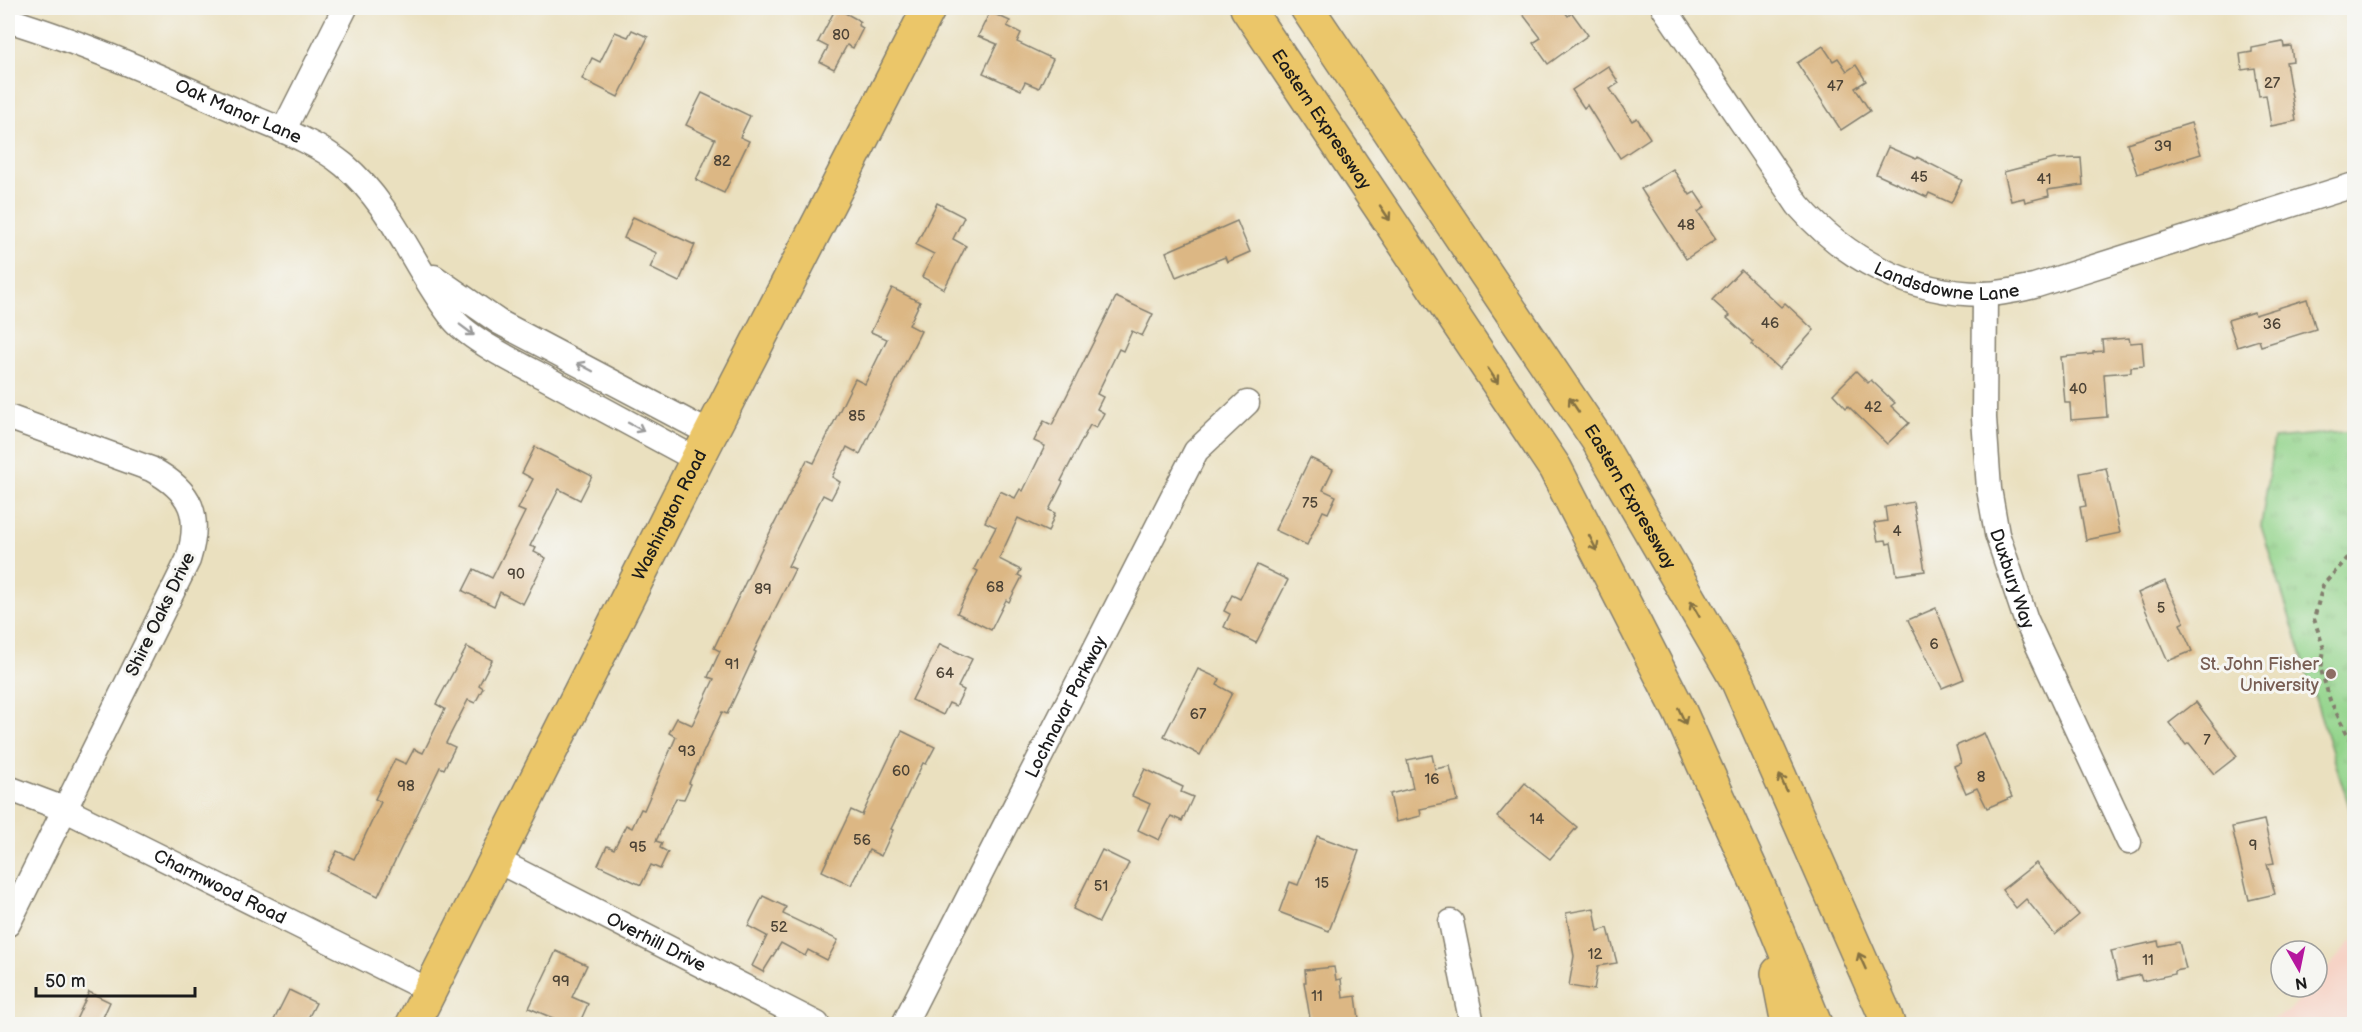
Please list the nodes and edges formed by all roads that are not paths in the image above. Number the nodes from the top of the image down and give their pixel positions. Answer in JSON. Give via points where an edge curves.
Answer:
{"nodes":[{"id":1,"x":345,"y":8,"type":"edge"},
{"id":2,"x":929,"y":8,"type":"edge"},
{"id":3,"x":1247,"y":8,"type":"edge"},
{"id":4,"x":1307,"y":8,"type":"edge"},
{"id":5,"x":1664,"y":8,"type":"edge"},
{"id":6,"x":8,"y":20,"type":"edge"},
{"id":7,"x":283,"y":131,"type":"junction"},
{"id":8,"x":2351,"y":194,"type":"edge"},
{"id":9,"x":1985,"y":294,"type":"junction"},
{"id":10,"x":1247,"y":403,"type":"dead end"},
{"id":11,"x":8,"y":417,"type":"edge"},
{"id":12,"x":704,"y":447,"type":"junction"},
{"id":13,"x":8,"y":788,"type":"edge"},
{"id":14,"x":64,"y":809,"type":"junction"},
{"id":15,"x":2129,"y":842,"type":"dead end"},
{"id":16,"x":496,"y":860,"type":"junction"},
{"id":17,"x":1762,"y":894,"type":"junction"},
{"id":18,"x":1451,"y":922,"type":"dead end"},
{"id":19,"x":8,"y":924,"type":"edge"},
{"id":20,"x":430,"y":991,"type":"junction"},
{"id":21,"x":1888,"y":1021,"type":"edge"},
{"id":22,"x":413,"y":1024,"type":"edge"},
{"id":23,"x":817,"y":1024,"type":"edge"},
{"id":24,"x":904,"y":1024,"type":"edge"},
{"id":25,"x":1472,"y":1024,"type":"edge"},
{"id":26,"x":1788,"y":1024,"type":"edge"},
{"id":27,"x":1815,"y":1024,"type":"edge"}],
"edges":[{"from":1,"to":7,"type":"street"},
{"from":2,"to":12,"type":"main road","name":"Washington Road"},
{"from":3,"to":17,"type":"main road","name":"Eastern Expressway","one_way":true,"via":[[1555,468],[1680,712]]},
{"from":21,"to":4,"type":"main road","name":"Eastern Expressway","one_way":true,"via":[[1732,672],[1597,439]]},
{"from":5,"to":9,"type":"street","name":"Landsdowne Lane","via":[[1798,205],[1827,235],[1867,263],[1911,283]]},
{"from":6,"to":7,"type":"street","name":"Oak Manor Lane","via":[[148,71]]},
{"from":7,"to":12,"type":"street","name":"Oak Manor Lane","via":[[343,164],[388,213],[420,267],[499,322]]},
{"from":8,"to":9,"type":"street","name":"Landsdowne Lane","via":[[2034,286]]},
{"from":9,"to":15,"type":"street","name":"Duxbury Way","via":[[1984,418],[1997,534],[2025,620]]},
{"from":10,"to":24,"type":"street","name":"Lochnavar Parkway","via":[[1196,451]]},
{"from":11,"to":14,"type":"street","name":"Shire Oaks Drive","via":[[151,469],[182,490],[191,505],[194,522],[188,560]]},
{"from":12,"to":16,"type":"main road","name":"Washington Road"},
{"from":13,"to":14,"type":"street","name":"Charmwood Road"},
{"from":14,"to":19,"type":"street","name":"Shire Oaks Drive"},
{"from":14,"to":20,"type":"street","name":"Charmwood Road"},
{"from":16,"to":20,"type":"main road","name":"Washington Road"},
{"from":16,"to":23,"type":"street","name":"Overhill Drive"},
{"from":17,"to":26,"type":"main road"},
{"from":17,"to":27,"type":"main road","name":"Eastern Expressway"},
{"from":18,"to":25,"type":"street"},
{"from":20,"to":22,"type":"main road","name":"Washington Road"}]}
